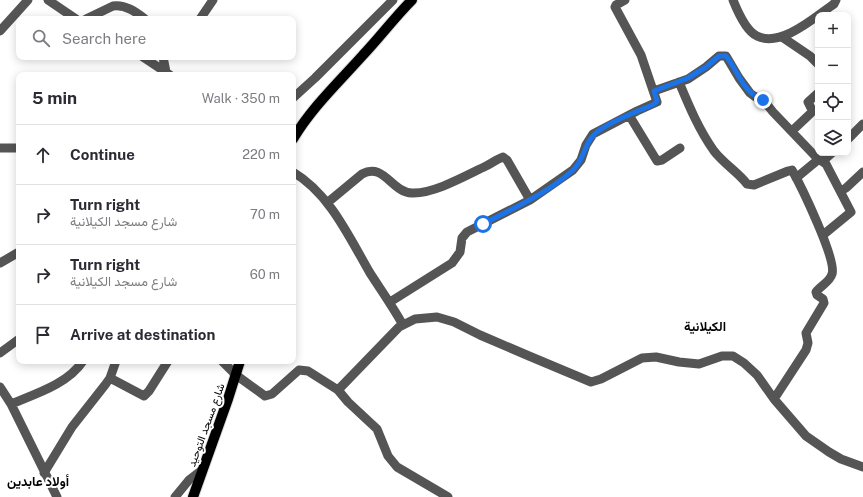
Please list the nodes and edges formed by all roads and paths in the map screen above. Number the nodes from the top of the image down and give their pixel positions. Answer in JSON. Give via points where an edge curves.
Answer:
{"nodes":[{"id":1,"x":28,"y":0,"type":"edge"},
{"id":2,"x":48,"y":0,"type":"edge"},
{"id":3,"x":213,"y":0,"type":"edge"},
{"id":4,"x":393,"y":0,"type":"edge"},
{"id":5,"x":412,"y":0,"type":"edge"},
{"id":6,"x":625,"y":0,"type":"edge"},
{"id":7,"x":733,"y":0,"type":"edge"},
{"id":8,"x":836,"y":0,"type":"edge"},
{"id":9,"x":72,"y":16,"type":"edge"},
{"id":10,"x":92,"y":16,"type":"edge"},
{"id":11,"x":140,"y":16,"type":"edge"},
{"id":12,"x":202,"y":16,"type":"edge"},
{"id":13,"x":0,"y":31,"type":"edge"},
{"id":14,"x":782,"y":38,"type":"junction"},
{"id":15,"x":148,"y":60,"type":"edge"},
{"id":16,"x":164,"y":60,"type":"edge"},
{"id":17,"x":815,"y":61,"type":"edge"},
{"id":18,"x":166,"y":72,"type":"edge"},
{"id":19,"x":168,"y":72,"type":"edge"},
{"id":20,"x":679,"y":82,"type":"junction"},
{"id":21,"x":654,"y":91,"type":"junction"},
{"id":22,"x":296,"y":95,"type":"edge"},
{"id":23,"x":815,"y":96,"type":"edge"},
{"id":24,"x":629,"y":115,"type":"junction"},
{"id":25,"x":863,"y":124,"type":"edge"},
{"id":26,"x":792,"y":131,"type":"junction"},
{"id":27,"x":296,"y":133,"type":"edge"},
{"id":28,"x":851,"y":136,"type":"edge"},
{"id":29,"x":0,"y":148,"type":"edge"},
{"id":30,"x":16,"y":148,"type":"edge"},
{"id":31,"x":680,"y":148,"type":"dead end"},
{"id":32,"x":827,"y":156,"type":"edge"},
{"id":33,"x":821,"y":160,"type":"junction"},
{"id":34,"x":863,"y":172,"type":"edge"},
{"id":35,"x":296,"y":174,"type":"edge"},
{"id":36,"x":796,"y":178,"type":"junction"},
{"id":37,"x":841,"y":191,"type":"junction"},
{"id":38,"x":530,"y":200,"type":"junction"},
{"id":39,"x":327,"y":203,"type":"junction"},
{"id":40,"x":823,"y":235,"type":"junction"},
{"id":41,"x":16,"y":254,"type":"edge"},
{"id":42,"x":0,"y":264,"type":"edge"},
{"id":43,"x":390,"y":302,"type":"junction"},
{"id":44,"x":403,"y":325,"type":"junction"},
{"id":45,"x":16,"y":341,"type":"edge"},
{"id":46,"x":0,"y":353,"type":"edge"},
{"id":47,"x":81,"y":364,"type":"edge"},
{"id":48,"x":115,"y":364,"type":"edge"},
{"id":49,"x":166,"y":364,"type":"edge"},
{"id":50,"x":225,"y":364,"type":"edge"},
{"id":51,"x":239,"y":364,"type":"edge"},
{"id":52,"x":236,"y":375,"type":"junction"},
{"id":53,"x":110,"y":378,"type":"junction"},
{"id":54,"x":0,"y":387,"type":"edge"},
{"id":55,"x":338,"y":390,"type":"junction"},
{"id":56,"x":774,"y":399,"type":"junction"},
{"id":57,"x":6,"y":402,"type":"edge"},
{"id":58,"x":863,"y":466,"type":"edge"},
{"id":59,"x":202,"y":470,"type":"junction"},
{"id":60,"x":44,"y":473,"type":"junction"},
{"id":61,"x":57,"y":497,"type":"edge"},
{"id":62,"x":175,"y":497,"type":"edge"},
{"id":63,"x":193,"y":497,"type":"edge"},
{"id":64,"x":448,"y":497,"type":"edge"}],
"edges":[{"from":1,"to":13,"type":"street"},
{"from":2,"to":9,"type":"street"},
{"from":3,"to":12,"type":"street"},
{"from":4,"to":22,"type":"street"},
{"from":5,"to":27,"type":"main road","via":[[319,102]]},
{"from":6,"to":21,"type":"street","via":[[615,8],[641,55]]},
{"from":7,"to":14,"type":"street","via":[[744,21],[756,36]]},
{"from":8,"to":14,"type":"street","via":[[834,4]]},
{"from":10,"to":11,"type":"street","via":[[117,5],[130,9]]},
{"from":14,"to":17,"type":"street"},
{"from":15,"to":18,"type":"street"},
{"from":16,"to":19,"type":"street"},
{"from":20,"to":21,"type":"street"},
{"from":20,"to":26,"type":"street","via":[[724,55],[750,93],[765,102]]},
{"from":20,"to":36,"type":"street","via":[[692,112],[715,152],[747,184],[754,185],[790,170]]},
{"from":21,"to":24,"type":"street","via":[[657,103]]},
{"from":23,"to":26,"type":"street","via":[[808,102],[811,113]]},
{"from":24,"to":31,"type":"street","via":[[657,161]]},
{"from":24,"to":38,"type":"street","via":[[593,134],[581,160],[572,170]]},
{"from":25,"to":28,"type":"street"},
{"from":26,"to":33,"type":"street"},
{"from":29,"to":30,"type":"street"},
{"from":32,"to":33,"type":"street"},
{"from":33,"to":36,"type":"street"},
{"from":33,"to":37,"type":"street"},
{"from":34,"to":37,"type":"street"},
{"from":35,"to":39,"type":"street","via":[[307,181]]},
{"from":36,"to":40,"type":"street"},
{"from":37,"to":40,"type":"street","via":[[851,212]]},
{"from":38,"to":39,"type":"street","via":[[508,160],[503,157],[434,190],[419,193],[405,191],[372,170],[362,174]]},
{"from":38,"to":43,"type":"street","via":[[468,232],[462,238],[460,252],[452,263]]},
{"from":39,"to":43,"type":"street"},
{"from":40,"to":56,"type":"street","via":[[833,270],[830,278],[816,292],[824,303],[806,333],[806,350]]},
{"from":41,"to":42,"type":"street"},
{"from":43,"to":44,"type":"street"},
{"from":44,"to":55,"type":"street","via":[[388,337]]},
{"from":44,"to":56,"type":"street","via":[[415,319],[444,318],[591,382],[601,380],[642,358],[656,357],[699,364],[722,356],[733,356],[757,375]]},
{"from":45,"to":46,"type":"street"},
{"from":47,"to":57,"type":"street","via":[[75,371],[48,388]]},
{"from":48,"to":53,"type":"street"},
{"from":49,"to":53,"type":"street","via":[[144,396]]},
{"from":50,"to":52,"type":"street"},
{"from":51,"to":52,"type":"main road","name":"شارع مسجد التوحيد"},
{"from":52,"to":55,"type":"street","via":[[265,396],[272,394],[300,370],[308,371]]},
{"from":52,"to":59,"type":"main road","name":"شارع مسجد التوحيد"},
{"from":53,"to":60,"type":"street","via":[[72,427]]},
{"from":54,"to":57,"type":"street"},
{"from":55,"to":64,"type":"street","via":[[377,429],[388,456],[397,467]]},
{"from":56,"to":58,"type":"street","via":[[797,426],[817,444],[841,459]]},
{"from":57,"to":60,"type":"street"},
{"from":59,"to":62,"type":"street","via":[[189,480]]},
{"from":59,"to":63,"type":"main road","name":"شارع مسجد التوحيد"},
{"from":60,"to":61,"type":"street"}]}
